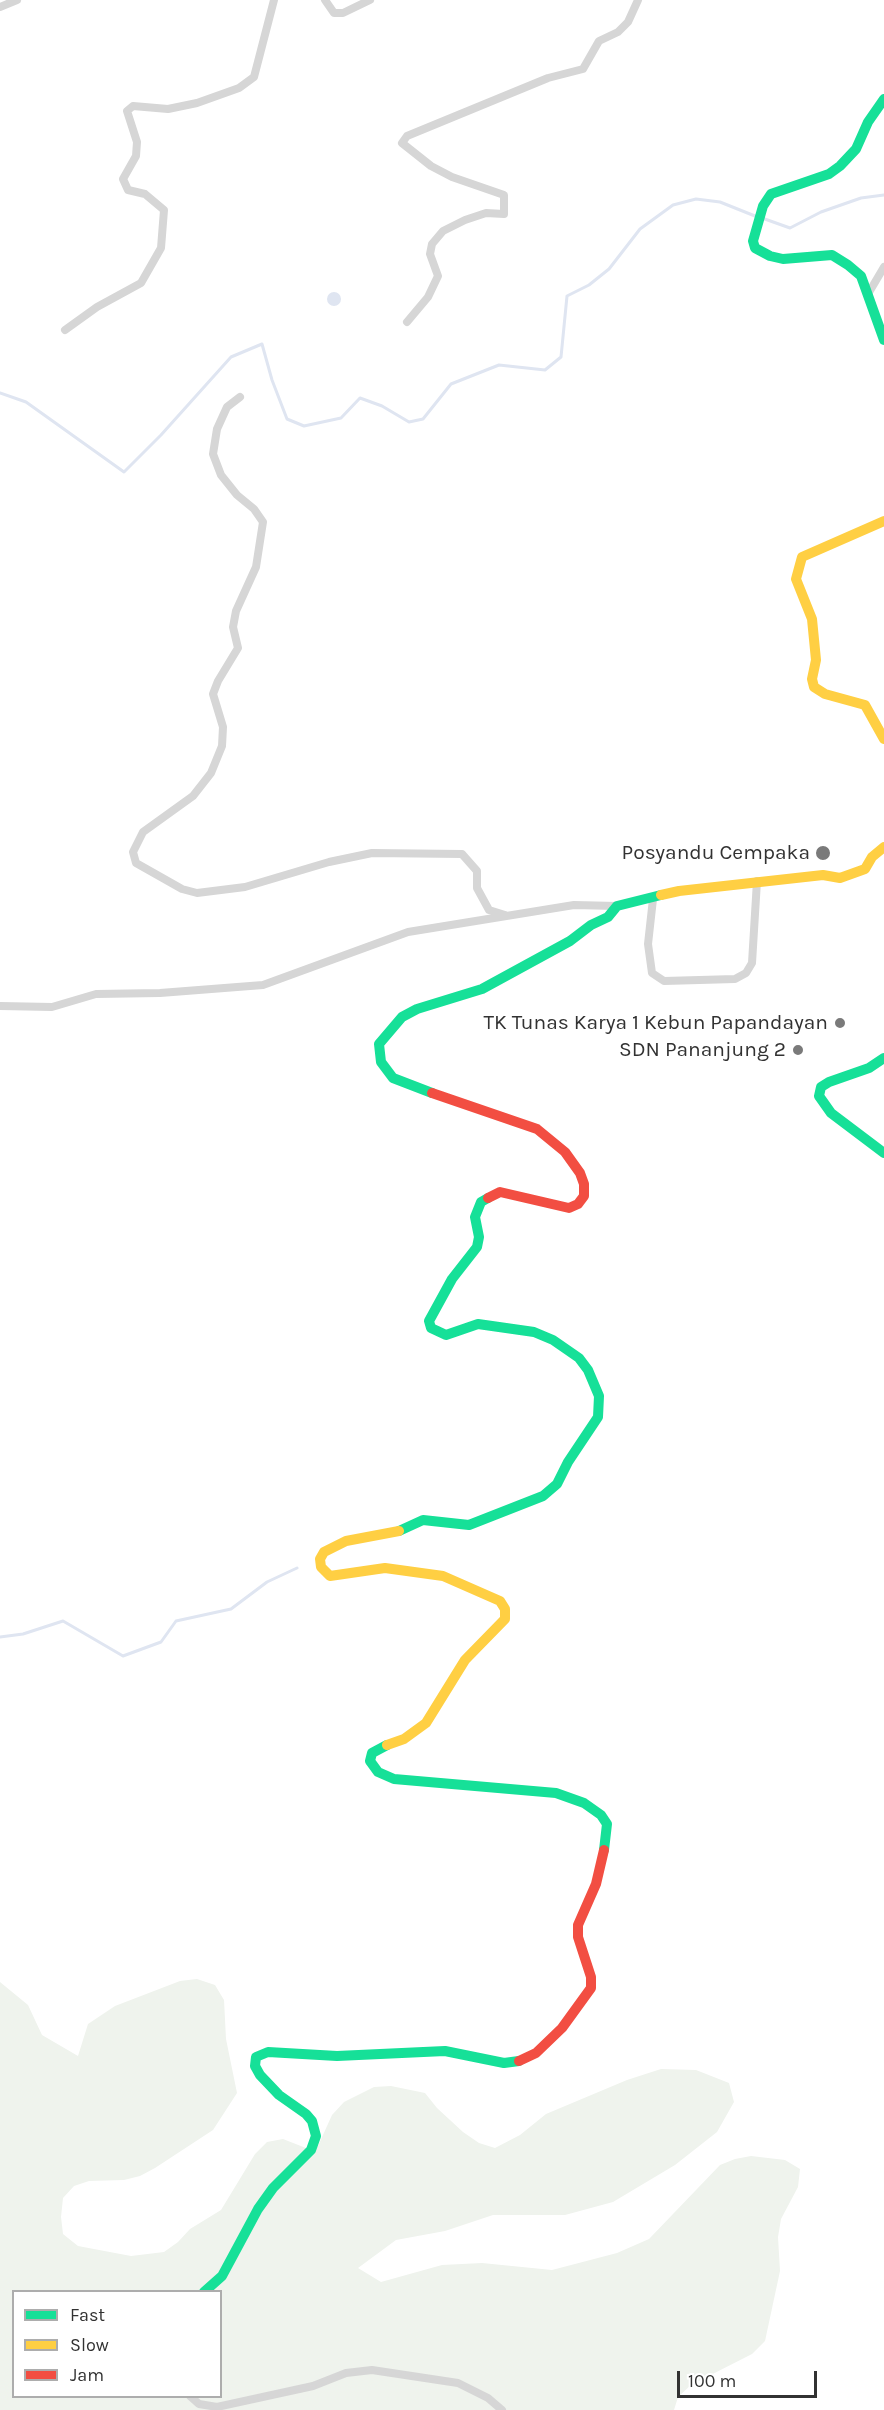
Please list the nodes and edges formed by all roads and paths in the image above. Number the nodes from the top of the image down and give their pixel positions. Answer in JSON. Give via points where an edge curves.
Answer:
{"nodes":[{"id":1,"x":17,"y":0,"type":"edge"},
{"id":2,"x":274,"y":0,"type":"edge"},
{"id":3,"x":325,"y":0,"type":"edge"},
{"id":4,"x":370,"y":0,"type":"edge"},
{"id":5,"x":638,"y":0,"type":"edge"},
{"id":6,"x":0,"y":7,"type":"edge"},
{"id":7,"x":884,"y":99,"type":"edge"},
{"id":8,"x":884,"y":267,"type":"edge"},
{"id":9,"x":868,"y":294,"type":"junction"},
{"id":10,"x":407,"y":322,"type":"dead end"},
{"id":11,"x":65,"y":330,"type":"dead end"},
{"id":12,"x":884,"y":340,"type":"edge"},
{"id":13,"x":240,"y":397,"type":"dead end"},
{"id":14,"x":884,"y":521,"type":"edge"},
{"id":15,"x":884,"y":739,"type":"edge"},
{"id":16,"x":884,"y":847,"type":"edge"},
{"id":17,"x":757,"y":881,"type":"junction"},
{"id":18,"x":653,"y":899,"type":"junction"},
{"id":19,"x":616,"y":906,"type":"junction"},
{"id":20,"x":505,"y":915,"type":"junction"},
{"id":21,"x":0,"y":1006,"type":"edge"},
{"id":22,"x":884,"y":1058,"type":"edge"},
{"id":23,"x":884,"y":1153,"type":"edge"},
{"id":24,"x":206,"y":2290,"type":"edge"},
{"id":25,"x":191,"y":2398,"type":"edge"},
{"id":26,"x":502,"y":2410,"type":"edge"}],
"edges":[{"from":1,"to":6,"type":"street"},
{"from":2,"to":11,"type":"street","via":[[254,77],[239,88],[197,103],[168,109],[133,106],[127,111],[137,142],[136,156],[123,179],[129,190],[145,194],[164,210],[161,248],[141,283]]},
{"from":3,"to":4,"type":"street","via":[[334,13],[343,13]]},
{"from":5,"to":10,"type":"street","via":[[628,22],[618,32],[599,40],[583,69],[548,78],[407,136],[402,143],[431,166],[504,195],[504,214],[486,213],[465,220],[443,231],[432,244],[430,254],[438,276],[428,297]]},
{"from":7,"to":9,"type":"street","via":[[856,149],[840,166],[829,174],[771,194],[763,206],[753,241],[762,254],[783,259],[832,255],[861,276]]},
{"from":8,"to":9,"type":"street"},
{"from":9,"to":12,"type":"street"},
{"from":13,"to":20,"type":"street","via":[[227,407],[213,454],[221,475],[263,522],[256,567],[233,627],[238,648],[213,694],[223,727],[222,746],[211,773],[193,796],[143,831],[133,852],[136,863],[197,894],[245,887],[329,862],[372,854],[462,854],[477,871],[477,888],[489,910]]},
{"from":14,"to":15,"type":"street","via":[[802,556],[796,579],[812,619],[814,687],[865,705]]},
{"from":16,"to":17,"type":"street","via":[[865,869],[848,876]]},
{"from":17,"to":18,"type":"street","via":[[679,891]]},
{"from":17,"to":18,"type":"street","via":[[752,963],[746,973],[735,979],[664,981],[652,973],[648,944]]},
{"from":18,"to":19,"type":"street"},
{"from":19,"to":20,"type":"street","via":[[574,905]]},
{"from":19,"to":24,"type":"street","via":[[608,917],[570,941],[482,989],[402,1017],[385,1034],[378,1052],[386,1071],[401,1082],[537,1130],[565,1152],[580,1173],[584,1196],[569,1208],[500,1192],[481,1202],[475,1217],[477,1247],[452,1279],[429,1321],[437,1333],[446,1335],[478,1324],[534,1332],[567,1347],[594,1382],[599,1396],[598,1417],[557,1484],[543,1496],[469,1524],[423,1520],[401,1531],[346,1541],[332,1547],[320,1559],[321,1567],[330,1576],[377,1568],[414,1571],[460,1582],[500,1601],[505,1619],[465,1660],[426,1723],[404,1739],[379,1748],[370,1761],[378,1772],[394,1779],[556,1793],[584,1803],[601,1815],[607,1824],[607,1840],[596,1884],[578,1925],[591,1988],[561,2028],[536,2053],[520,2061],[504,2063],[445,2051],[337,2056],[267,2052],[256,2057],[255,2066],[279,2095],[312,2121],[316,2136],[311,2150],[258,2209],[222,2276]]},
{"from":20,"to":21,"type":"street","via":[[408,932],[263,985],[96,994],[52,1007]]},
{"from":22,"to":23,"type":"street","via":[[869,1068],[829,1082],[821,1087],[819,1096],[831,1113]]},
{"from":25,"to":26,"type":"street","via":[[198,2404],[217,2407],[313,2386],[346,2373],[372,2370],[458,2383]]}]}
